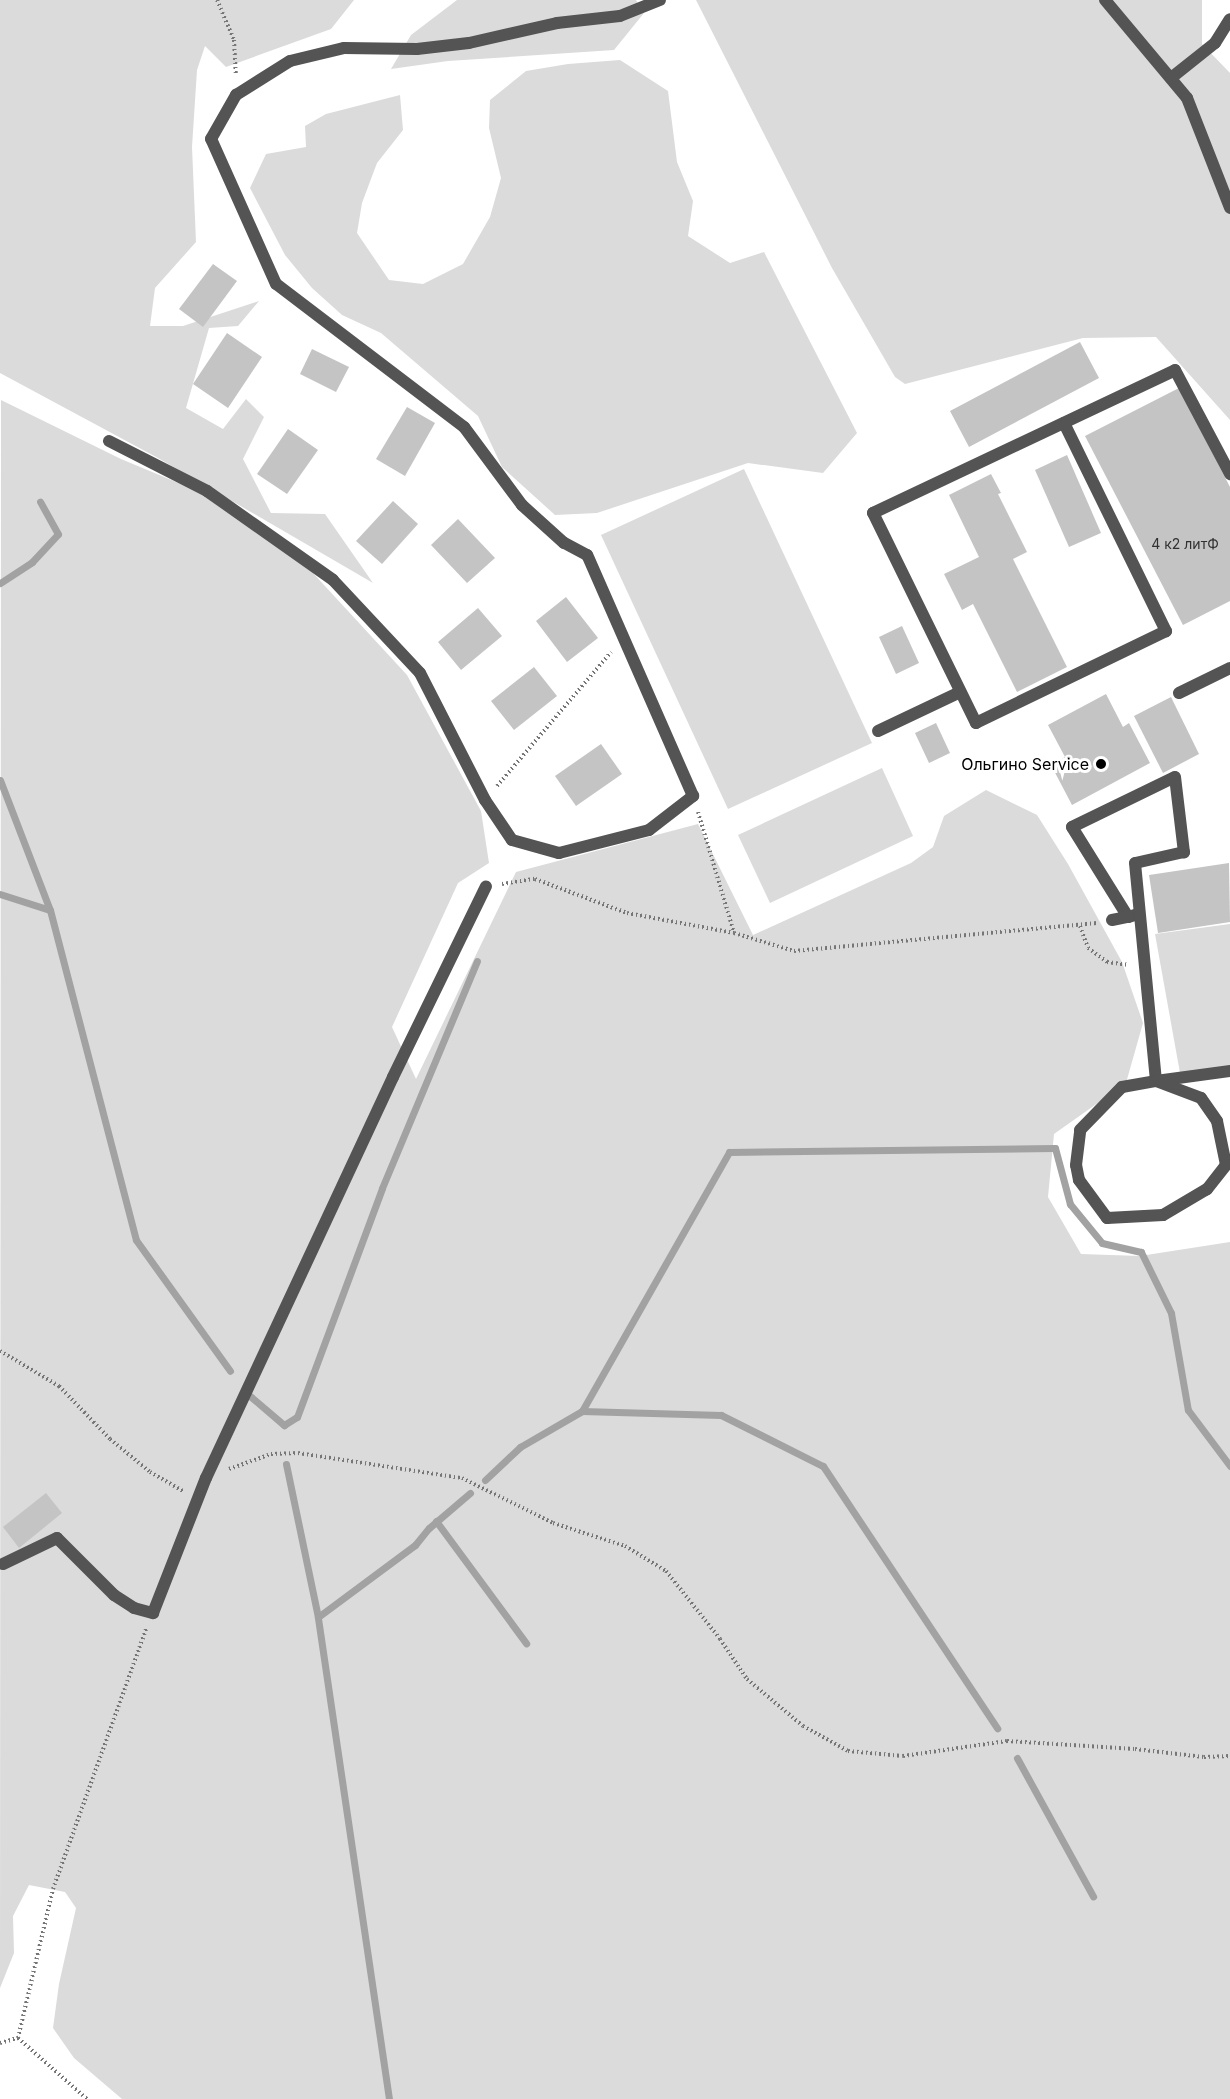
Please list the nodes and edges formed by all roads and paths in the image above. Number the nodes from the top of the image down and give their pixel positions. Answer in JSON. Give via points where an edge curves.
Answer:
{"nodes":[{"id":1,"x":217,"y":0,"type":"edge"},
{"id":2,"x":660,"y":0,"type":"edge"},
{"id":3,"x":1106,"y":0,"type":"edge"},
{"id":4,"x":1230,"y":19,"type":"edge"},
{"id":5,"x":1171,"y":78,"type":"junction"},
{"id":6,"x":236,"y":95,"type":"junction"},
{"id":7,"x":1230,"y":208,"type":"edge"},
{"id":8,"x":1064,"y":423,"type":"junction"},
{"id":9,"x":109,"y":441,"type":"dead end"},
{"id":10,"x":1230,"y":474,"type":"edge"},
{"id":11,"x":624,"y":637,"type":"junction"},
{"id":12,"x":1230,"y":668,"type":"edge"},
{"id":13,"x":960,"y":692,"type":"junction"},
{"id":14,"x":1179,"y":693,"type":"dead end"},
{"id":15,"x":878,"y":731,"type":"dead end"},
{"id":16,"x":693,"y":796,"type":"junction"},
{"id":17,"x":485,"y":800,"type":"junction"},
{"id":18,"x":486,"y":886,"type":"joint"},
{"id":19,"x":1133,"y":916,"type":"junction"},
{"id":20,"x":1112,"y":920,"type":"joint"},
{"id":21,"x":1080,"y":926,"type":"junction"},
{"id":22,"x":734,"y":933,"type":"junction"},
{"id":23,"x":1144,"y":967,"type":"junction"},
{"id":24,"x":1230,"y":1071,"type":"edge"},
{"id":25,"x":1156,"y":1081,"type":"junction"},
{"id":26,"x":0,"y":1351,"type":"edge"},
{"id":27,"x":206,"y":1478,"type":"junction"},
{"id":28,"x":197,"y":1499,"type":"junction"},
{"id":29,"x":3,"y":1564,"type":"dead end"},
{"id":30,"x":153,"y":1612,"type":"junction"},
{"id":31,"x":1230,"y":1756,"type":"edge"},
{"id":32,"x":18,"y":2038,"type":"junction"},
{"id":33,"x":0,"y":2043,"type":"edge"},
{"id":34,"x":87,"y":2099,"type":"edge"}],
"edges":[{"from":1,"to":6,"type":"path","via":[[234,40]]},
{"from":2,"to":6,"type":"lane","via":[[620,16],[557,22],[469,43],[417,49],[344,48],[290,61]]},
{"from":3,"to":5,"type":"lane"},
{"from":4,"to":5,"type":"lane","via":[[1215,43]]},
{"from":5,"to":7,"type":"lane","via":[[1187,98]]},
{"from":6,"to":11,"type":"lane","via":[[211,139],[276,284],[464,427],[522,505],[564,543],[587,555]]},
{"from":8,"to":10,"type":"lane","via":[[1175,370]]},
{"from":8,"to":13,"type":"lane","via":[[873,513]]},
{"from":8,"to":13,"type":"lane","via":[[1166,631],[976,723]]},
{"from":9,"to":17,"type":"lane","via":[[207,491],[333,580],[420,673]]},
{"from":11,"to":16,"type":"lane"},
{"from":11,"to":17,"type":"path"},
{"from":12,"to":14,"type":"lane"},
{"from":13,"to":15,"type":"lane"},
{"from":16,"to":17,"type":"lane","via":[[649,830],[559,853],[512,840]]},
{"from":16,"to":22,"type":"path"},
{"from":18,"to":22,"type":"path","via":[[535,879],[627,913]]},
{"from":18,"to":27,"type":"lane"},
{"from":19,"to":19,"type":"lane","via":[[1135,863],[1184,852],[1175,777],[1072,827]]},
{"from":19,"to":20,"type":"lane"},
{"from":19,"to":23,"type":"lane"},
{"from":20,"to":21,"type":"path"},
{"from":21,"to":22,"type":"path","via":[[794,951]]},
{"from":21,"to":23,"type":"path","via":[[1088,948],[1107,962]]},
{"from":23,"to":25,"type":"lane"},
{"from":24,"to":25,"type":"lane"},
{"from":25,"to":25,"type":"lane","via":[[1122,1087],[1080,1130],[1076,1166],[1079,1180],[1107,1218],[1163,1215],[1207,1189],[1226,1166],[1217,1121],[1201,1098]]},
{"from":26,"to":28,"type":"path","via":[[59,1386],[110,1439],[150,1472]]},
{"from":27,"to":28,"type":"lane"},
{"from":27,"to":31,"type":"path","via":[[271,1454],[298,1453],[462,1478],[553,1523],[626,1546],[666,1571],[747,1679],[803,1726],[848,1751],[903,1756],[1007,1741],[1135,1749],[1204,1758]]},
{"from":28,"to":30,"type":"lane"},
{"from":29,"to":30,"type":"lane","via":[[57,1538],[114,1595],[134,1608]]},
{"from":30,"to":32,"type":"path","via":[[53,1889]]},
{"from":32,"to":33,"type":"path"},
{"from":32,"to":34,"type":"path"}]}
